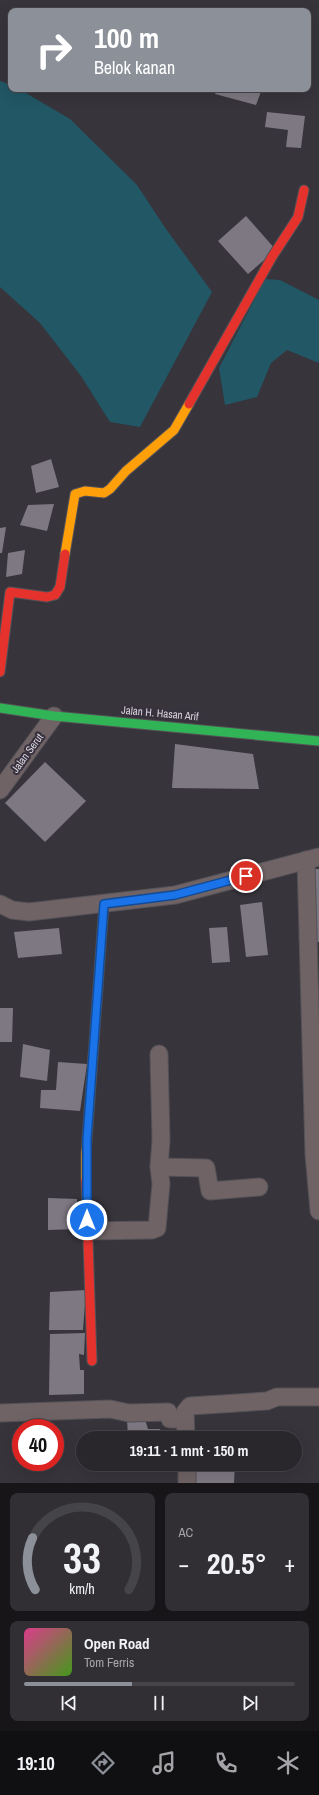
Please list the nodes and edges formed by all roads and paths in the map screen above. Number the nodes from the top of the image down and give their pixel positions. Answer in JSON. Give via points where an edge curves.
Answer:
{"nodes":[{"id":1,"x":304,"y":190,"type":"dead end"},
{"id":2,"x":5,"y":591,"type":"edge"},
{"id":3,"x":0,"y":672,"type":"edge"},
{"id":4,"x":0,"y":708,"type":"edge"},
{"id":5,"x":54,"y":716,"type":"junction"},
{"id":6,"x":319,"y":741,"type":"edge"},
{"id":7,"x":0,"y":790,"type":"edge"},
{"id":8,"x":313,"y":859,"type":"edge"},
{"id":9,"x":0,"y":904,"type":"edge"},
{"id":10,"x":104,"y":904,"type":"junction"},
{"id":11,"x":315,"y":1034,"type":"edge"},
{"id":12,"x":159,"y":1054,"type":"dead end"},
{"id":13,"x":159,"y":1167,"type":"junction"},
{"id":14,"x":259,"y":1187,"type":"dead end"},
{"id":15,"x":319,"y":1211,"type":"edge"},
{"id":16,"x":87,"y":1231,"type":"junction"},
{"id":17,"x":92,"y":1361,"type":"dead end"},
{"id":18,"x":319,"y":1397,"type":"edge"},
{"id":19,"x":0,"y":1413,"type":"edge"},
{"id":20,"x":185,"y":1419,"type":"junction"},
{"id":21,"x":186,"y":1431,"type":"edge"},
{"id":22,"x":187,"y":1471,"type":"edge"},
{"id":23,"x":187,"y":1483,"type":"edge"}],
"edges":[{"from":1,"to":2,"type":"street","via":[[298,217],[272,257],[174,430],[104,493],[84,491],[75,494],[60,587],[55,595],[47,598]]},
{"from":2,"to":3,"type":"street"},
{"from":4,"to":5,"type":"street","name":"Jalan H. Hasan Arif"},
{"from":5,"to":6,"type":"street","name":"Jalan H. Hasan Arif"},
{"from":5,"to":7,"type":"street","name":"Jalan Serut"},
{"from":8,"to":10,"type":"street","via":[[175,895]]},
{"from":8,"to":11,"type":"street"},
{"from":9,"to":10,"type":"street","via":[[20,912]]},
{"from":10,"to":16,"type":"street","via":[[86,1154]]},
{"from":11,"to":15,"type":"street","via":[[314,1154]]},
{"from":12,"to":13,"type":"street"},
{"from":13,"to":14,"type":"street","via":[[206,1168],[210,1191]]},
{"from":13,"to":16,"type":"street","via":[[161,1184],[158,1228]]},
{"from":16,"to":17,"type":"street"},
{"from":18,"to":20,"type":"street","via":[[277,1397],[267,1401],[196,1405],[186,1410]]},
{"from":19,"to":20,"type":"street","via":[[110,1409],[129,1413],[168,1412],[170,1419]]},
{"from":20,"to":21,"type":"street"},
{"from":22,"to":23,"type":"street"}]}
